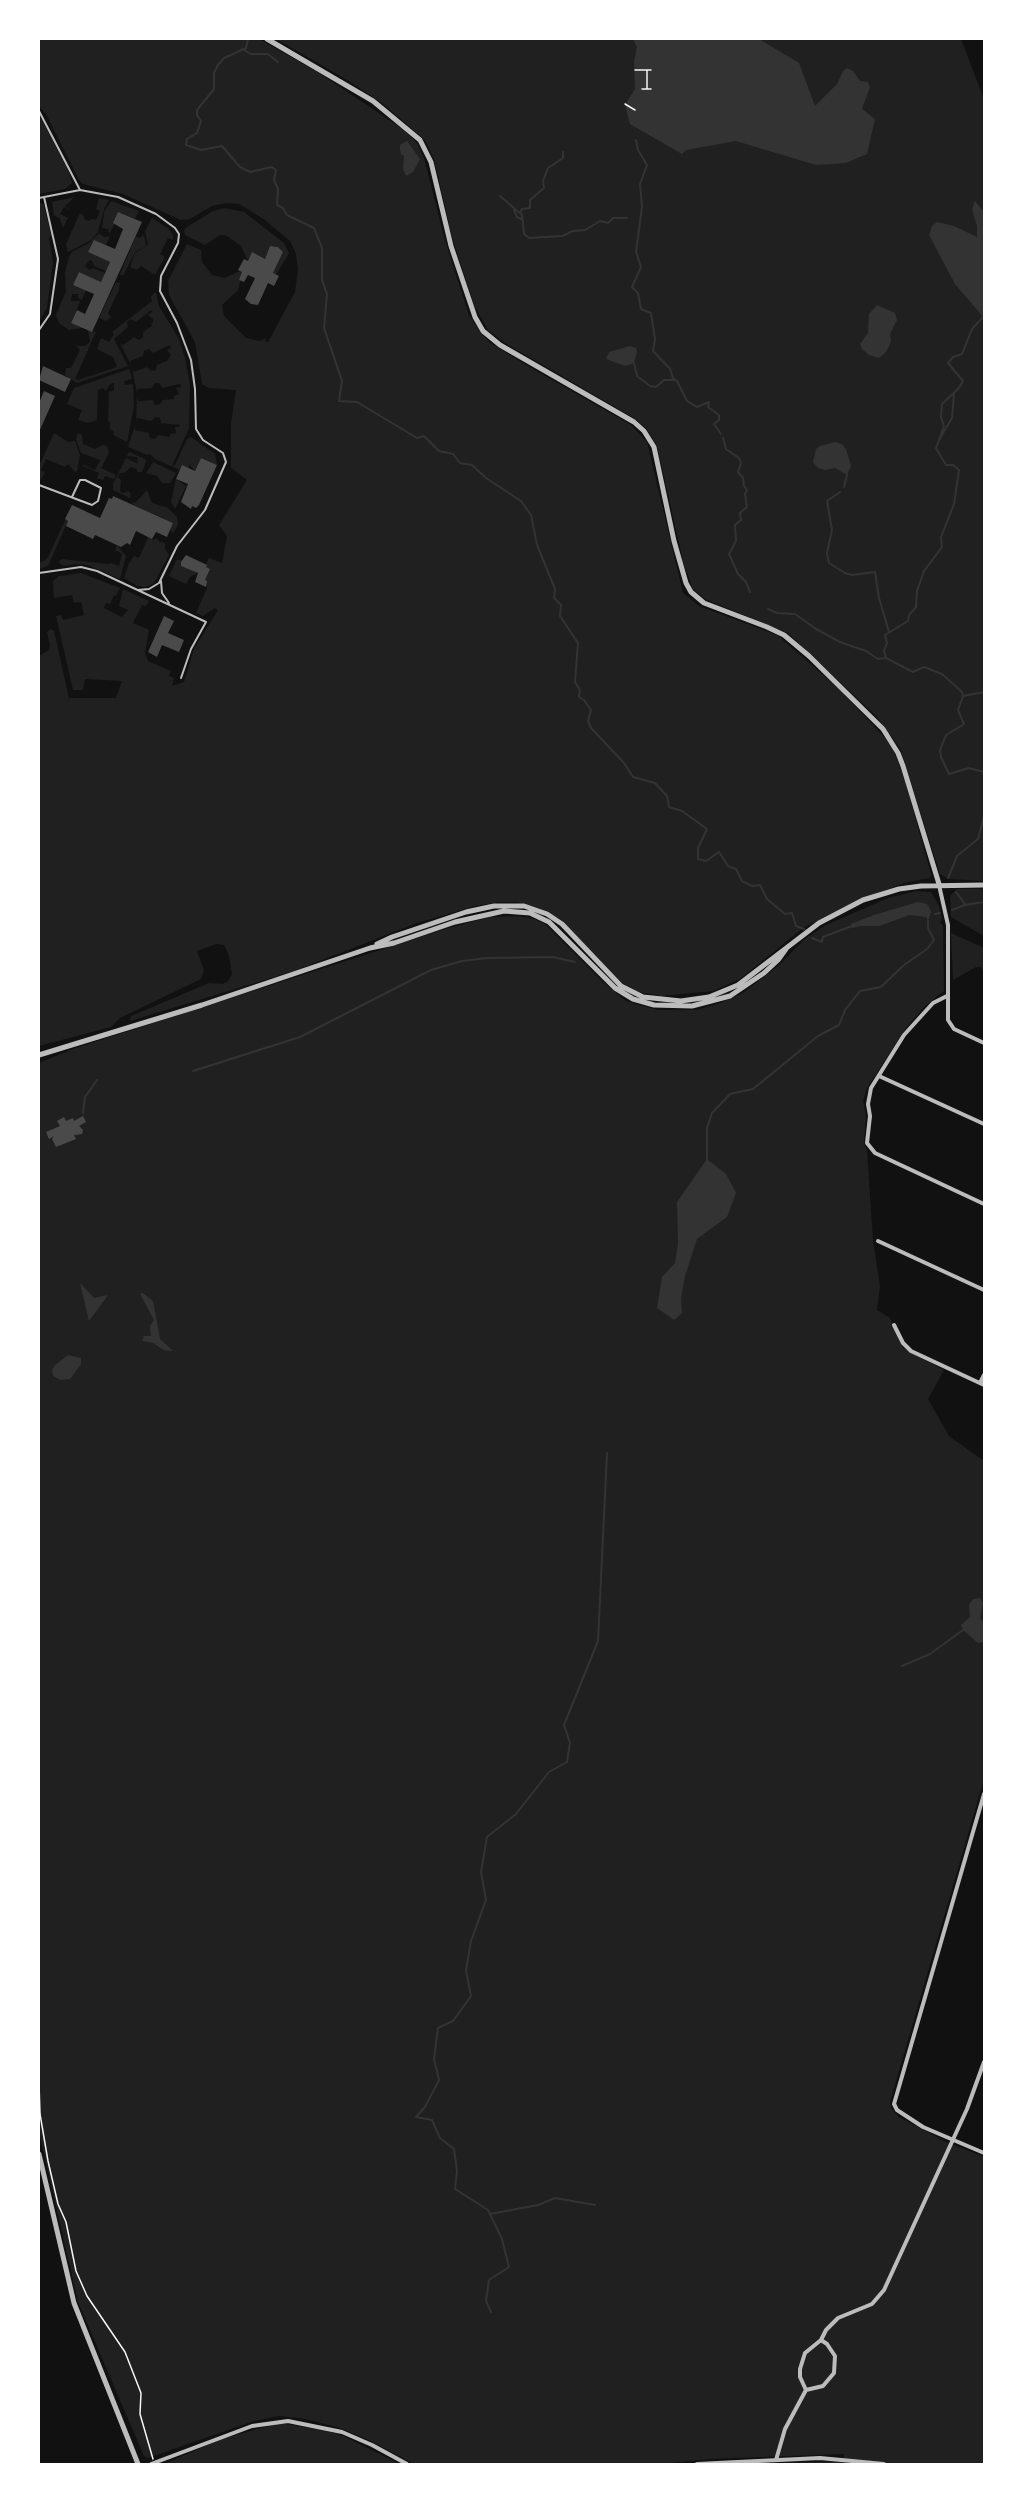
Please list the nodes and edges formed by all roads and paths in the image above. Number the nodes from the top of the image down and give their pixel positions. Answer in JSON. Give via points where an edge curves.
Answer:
{"nodes":[{"id":1,"x":267,"y":39,"type":"edge"},
{"id":2,"x":635,"y":70,"type":"dead end"},
{"id":3,"x":647,"y":70,"type":"junction"},
{"id":4,"x":651,"y":70,"type":"dead end"},
{"id":5,"x":642,"y":88,"type":"dead end"},
{"id":6,"x":647,"y":88,"type":"junction"},
{"id":7,"x":651,"y":88,"type":"dead end"},
{"id":8,"x":625,"y":104,"type":"dead end"},
{"id":9,"x":635,"y":110,"type":"dead end"},
{"id":10,"x":39,"y":111,"type":"edge"},
{"id":11,"x":80,"y":190,"type":"junction"},
{"id":12,"x":44,"y":197,"type":"junction"},
{"id":13,"x":39,"y":198,"type":"edge"},
{"id":14,"x":39,"y":330,"type":"edge"},
{"id":15,"x":39,"y":485,"type":"edge"},
{"id":16,"x":72,"y":497,"type":"junction"},
{"id":17,"x":39,"y":573,"type":"edge"},
{"id":18,"x":162,"y":578,"type":"junction"},
{"id":19,"x":138,"y":590,"type":"junction"},
{"id":20,"x":172,"y":606,"type":"junction"},
{"id":21,"x":181,"y":678,"type":"dead end"},
{"id":22,"x":939,"y":884,"type":"junction"},
{"id":23,"x":984,"y":885,"type":"edge"},
{"id":24,"x":947,"y":996,"type":"junction"},
{"id":25,"x":984,"y":1043,"type":"edge"},
{"id":26,"x":39,"y":1055,"type":"edge"},
{"id":27,"x":879,"y":1076,"type":"junction"},
{"id":28,"x":984,"y":1124,"type":"edge"},
{"id":29,"x":984,"y":1204,"type":"edge"},
{"id":30,"x":878,"y":1241,"type":"dead end"},
{"id":31,"x":984,"y":1290,"type":"edge"},
{"id":32,"x":894,"y":1325,"type":"dead end"},
{"id":33,"x":984,"y":1375,"type":"edge"},
{"id":34,"x":982,"y":1384,"type":"edge"},
{"id":35,"x":984,"y":1794,"type":"edge"},
{"id":36,"x":984,"y":2062,"type":"edge"},
{"id":37,"x":39,"y":2083,"type":"edge"},
{"id":38,"x":953,"y":2139,"type":"junction"},
{"id":39,"x":984,"y":2153,"type":"edge"},
{"id":40,"x":39,"y":2154,"type":"edge"},
{"id":41,"x":821,"y":2340,"type":"junction"},
{"id":42,"x":806,"y":2390,"type":"junction"},
{"id":43,"x":152,"y":2456,"type":"dead end"},
{"id":44,"x":776,"y":2460,"type":"junction"},
{"id":45,"x":138,"y":2464,"type":"edge"},
{"id":46,"x":151,"y":2464,"type":"edge"},
{"id":47,"x":407,"y":2464,"type":"edge"},
{"id":48,"x":697,"y":2464,"type":"edge"},
{"id":49,"x":884,"y":2464,"type":"edge"}],
"edges":[{"from":1,"to":22,"type":"street","via":[[373,101],[420,140],[431,162],[451,246],[479,325],[500,345],[644,431],[654,447],[674,541],[691,592],[704,603],[784,635],[883,729],[903,766]]},
{"from":2,"to":3,"type":"path"},
{"from":3,"to":4,"type":"path"},
{"from":3,"to":6,"type":"path"},
{"from":5,"to":6,"type":"path"},
{"from":6,"to":7,"type":"path"},
{"from":8,"to":9,"type":"path"},
{"from":10,"to":11,"type":"lane"},
{"from":11,"to":12,"type":"lane"},
{"from":11,"to":18,"type":"lane","via":[[135,203],[164,219],[179,234],[161,276],[160,291],[191,360],[196,429],[203,440],[223,453],[226,462],[205,510],[177,546]]},
{"from":12,"to":13,"type":"lane"},
{"from":12,"to":14,"type":"lane","via":[[58,259],[50,314]]},
{"from":15,"to":16,"type":"lane"},
{"from":16,"to":16,"type":"lane","via":[[94,505],[101,488],[80,480]]},
{"from":17,"to":19,"type":"lane","via":[[81,567]]},
{"from":18,"to":19,"type":"lane","via":[[153,588]]},
{"from":18,"to":20,"type":"lane","via":[[162,593]]},
{"from":19,"to":20,"type":"lane"},
{"from":20,"to":21,"type":"lane","via":[[206,622]]},
{"from":22,"to":23,"type":"street"},
{"from":22,"to":24,"type":"street","via":[[948,924]]},
{"from":22,"to":26,"type":"street","via":[[899,889],[850,906],[819,923],[752,976],[724,992],[681,1001],[643,997],[621,986],[547,914],[524,906],[494,906],[452,915],[370,948],[202,1005]]},
{"from":24,"to":25,"type":"street","via":[[946,1014],[951,1026]]},
{"from":24,"to":27,"type":"street","via":[[933,1003],[915,1022]]},
{"from":27,"to":28,"type":"street"},
{"from":27,"to":29,"type":"street","via":[[869,1096],[870,1121],[866,1133],[867,1143],[875,1154]]},
{"from":30,"to":31,"type":"street"},
{"from":32,"to":34,"type":"street","via":[[911,1351]]},
{"from":33,"to":34,"type":"street"},
{"from":35,"to":38,"type":"street","via":[[894,2098],[897,2110],[923,2127]]},
{"from":36,"to":38,"type":"street"},
{"from":37,"to":43,"type":"path","via":[[48,2161],[76,2271],[87,2296],[125,2352],[141,2393],[140,2414]]},
{"from":38,"to":39,"type":"street"},
{"from":38,"to":41,"type":"street","via":[[880,2296],[866,2307],[838,2318]]},
{"from":40,"to":45,"type":"street","via":[[74,2303]]},
{"from":41,"to":42,"type":"street","via":[[809,2348],[800,2364]]},
{"from":41,"to":42,"type":"street","via":[[835,2356],[834,2373],[823,2386]]},
{"from":42,"to":44,"type":"street","via":[[791,2415]]},
{"from":44,"to":48,"type":"street"},
{"from":44,"to":49,"type":"street","via":[[820,2458]]},
{"from":46,"to":47,"type":"street","via":[[241,2429],[288,2421],[358,2438]]}]}
